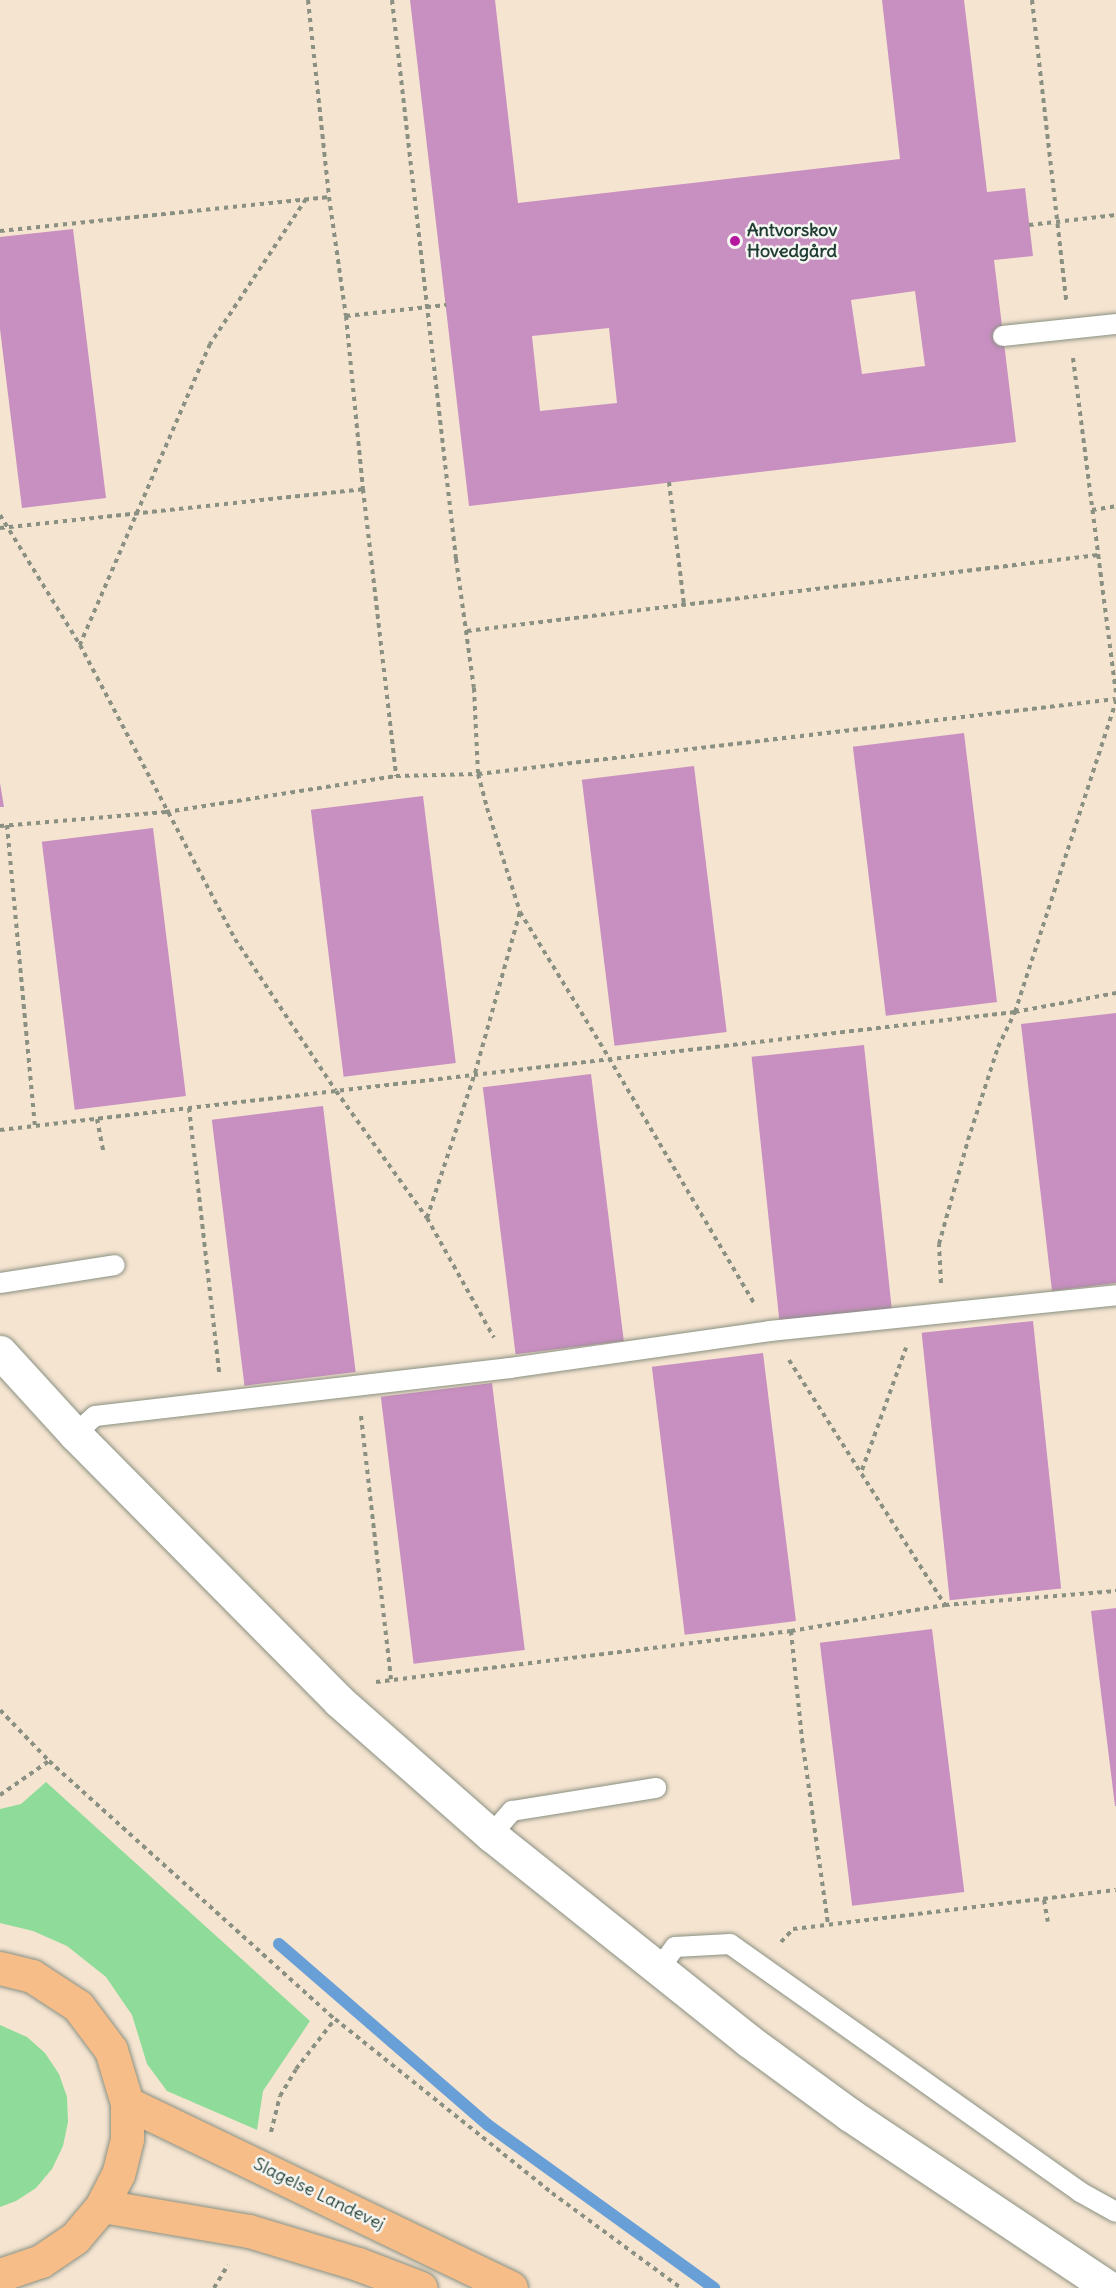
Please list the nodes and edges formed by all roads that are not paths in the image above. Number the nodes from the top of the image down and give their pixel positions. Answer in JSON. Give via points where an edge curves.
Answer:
{"nodes":[{"id":1,"x":1116,"y":324,"type":"edge"},
{"id":2,"x":1003,"y":336,"type":"dead end"},
{"id":3,"x":115,"y":1265,"type":"dead end"},
{"id":4,"x":0,"y":1283,"type":"edge"},
{"id":5,"x":1116,"y":1295,"type":"edge"},
{"id":6,"x":0,"y":1352,"type":"edge"},
{"id":7,"x":75,"y":1434,"type":"junction"},
{"id":8,"x":656,"y":1788,"type":"dead end"},
{"id":9,"x":491,"y":1835,"type":"junction"},
{"id":10,"x":0,"y":1968,"type":"edge"},
{"id":11,"x":659,"y":1969,"type":"junction"},
{"id":12,"x":127,"y":2103,"type":"junction"},
{"id":13,"x":102,"y":2206,"type":"junction"},
{"id":14,"x":1116,"y":2212,"type":"edge"},
{"id":15,"x":0,"y":2275,"type":"edge"},
{"id":16,"x":421,"y":2288,"type":"edge"},
{"id":17,"x":511,"y":2288,"type":"edge"},
{"id":18,"x":1109,"y":2288,"type":"edge"}],
"edges":[{"from":1,"to":2,"type":"lane"},
{"from":3,"to":4,"type":"lane"},
{"from":5,"to":7,"type":"lane","via":[[770,1331],[510,1368],[95,1416]]},
{"from":6,"to":7,"type":"street"},
{"from":7,"to":9,"type":"street","via":[[339,1701]]},
{"from":8,"to":9,"type":"lane","via":[[512,1811]]},
{"from":9,"to":11,"type":"street"},
{"from":10,"to":12,"type":"main road","via":[[32,1976],[78,2006],[111,2050]]},
{"from":11,"to":14,"type":"lane","via":[[675,1947],[730,1944],[1080,2192]]},
{"from":11,"to":18,"type":"street","via":[[850,2115]]},
{"from":12,"to":13,"type":"main road","via":[[127,2139],[118,2174]]},
{"from":12,"to":17,"type":"main road","name":"Slagelse Landevej"},
{"from":13,"to":15,"type":"main road","via":[[75,2238],[41,2261]]},
{"from":13,"to":16,"type":"main road","via":[[249,2231]]}]}
